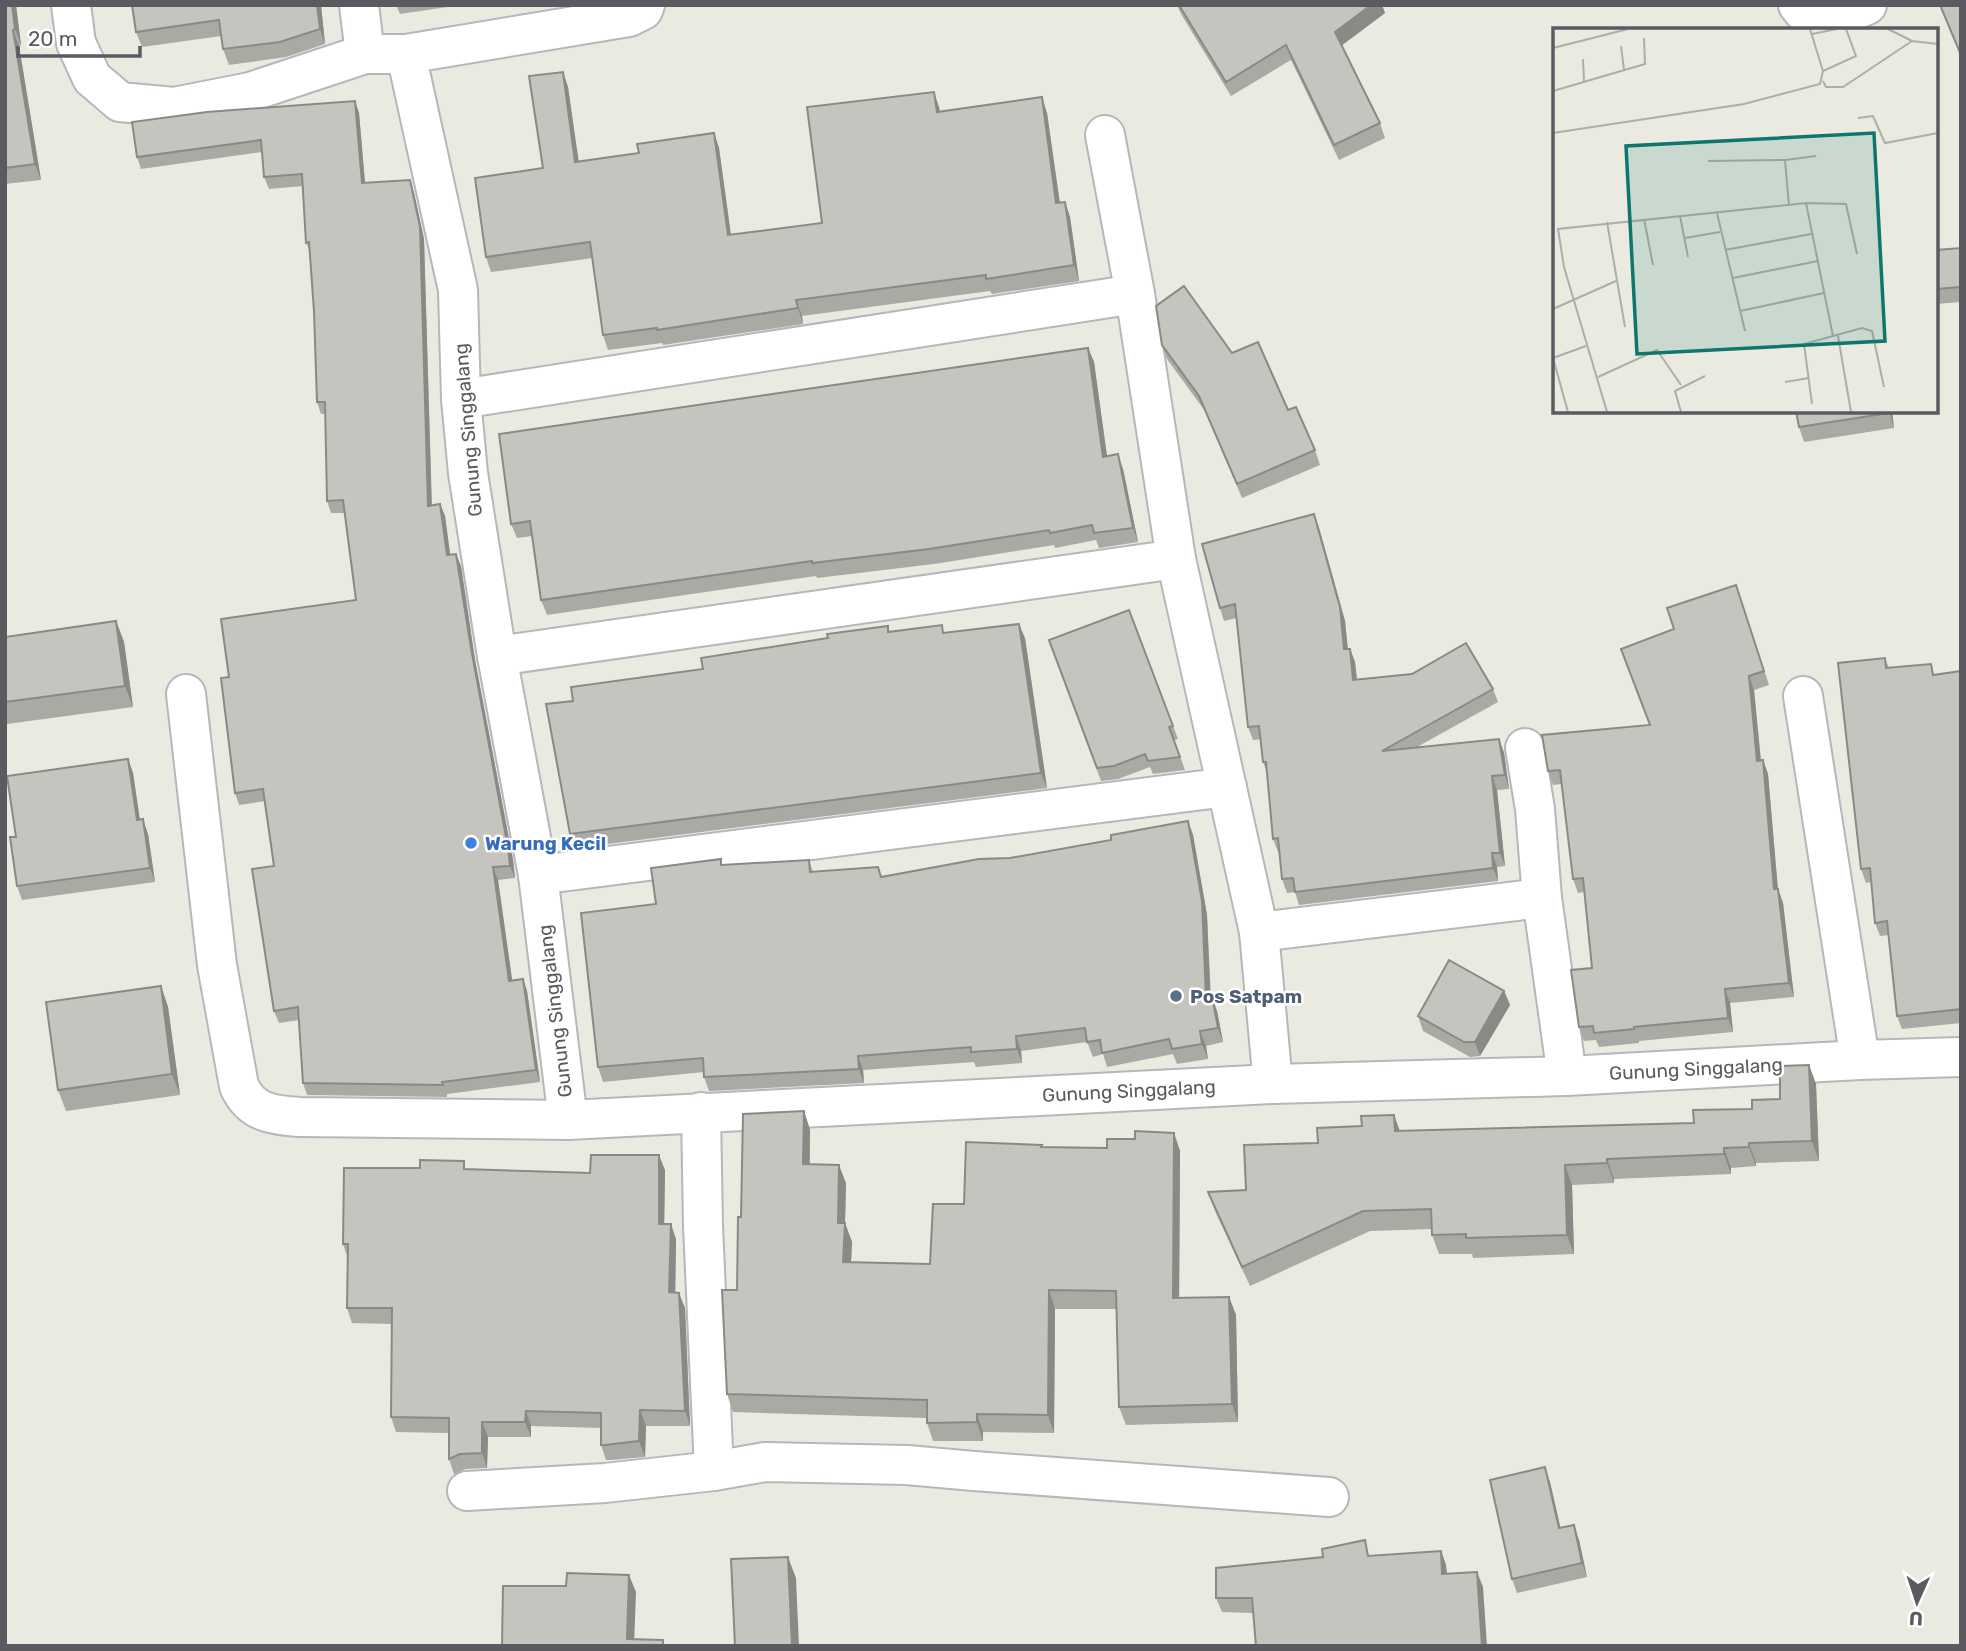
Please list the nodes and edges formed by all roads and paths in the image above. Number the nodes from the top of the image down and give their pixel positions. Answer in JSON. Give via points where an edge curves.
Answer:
{"nodes":[{"id":1,"x":71,"y":5,"type":"edge"},
{"id":2,"x":359,"y":5,"type":"edge"},
{"id":3,"x":645,"y":5,"type":"edge"},
{"id":4,"x":1798,"y":5,"type":"edge"},
{"id":5,"x":1867,"y":5,"type":"edge"},
{"id":6,"x":365,"y":54,"type":"junction"},
{"id":7,"x":407,"y":54,"type":"junction"},
{"id":8,"x":1105,"y":135,"type":"dead end"},
{"id":9,"x":1135,"y":295,"type":"junction"},
{"id":10,"x":461,"y":399,"type":"junction"},
{"id":11,"x":1176,"y":559,"type":"junction"},
{"id":12,"x":497,"y":656,"type":"junction"},
{"id":13,"x":186,"y":694,"type":"dead end"},
{"id":14,"x":1803,"y":696,"type":"dead end"},
{"id":15,"x":1525,"y":748,"type":"dead end"},
{"id":16,"x":1227,"y":787,"type":"junction"},
{"id":17,"x":538,"y":874,"type":"junction"},
{"id":18,"x":1542,"y":898,"type":"junction"},
{"id":19,"x":1259,"y":932,"type":"junction"},
{"id":20,"x":1961,"y":1057,"type":"edge"},
{"id":21,"x":1860,"y":1060,"type":"junction"},
{"id":22,"x":1567,"y":1076,"type":"junction"},
{"id":23,"x":1273,"y":1084,"type":"junction"},
{"id":24,"x":701,"y":1112,"type":"junction"},
{"id":25,"x":568,"y":1121,"type":"junction"},
{"id":26,"x":714,"y":1471,"type":"junction"},
{"id":27,"x":467,"y":1491,"type":"dead end"},
{"id":28,"x":1329,"y":1497,"type":"dead end"}],
"edges":[{"from":1,"to":6,"type":"street","via":[[76,43],[92,78],[120,102],[174,107],[250,92]]},
{"from":2,"to":6,"type":"street"},
{"from":3,"to":7,"type":"street","via":[[629,17]]},
{"from":4,"to":5,"type":"street","via":[[1811,19],[1824,20]]},
{"from":6,"to":7,"type":"street"},
{"from":7,"to":10,"type":"street","name":"Gunung Singgalang","via":[[458,290]]},
{"from":8,"to":9,"type":"street"},
{"from":9,"to":10,"type":"street"},
{"from":9,"to":11,"type":"street"},
{"from":10,"to":12,"type":"street","name":"Gunung Singgalang"},
{"from":11,"to":12,"type":"street"},
{"from":11,"to":16,"type":"street"},
{"from":12,"to":17,"type":"street","name":"Gunung Singgalang"},
{"from":13,"to":25,"type":"street","via":[[217,965],[245,1100],[265,1112],[300,1117]]},
{"from":14,"to":21,"type":"street"},
{"from":15,"to":18,"type":"street"},
{"from":16,"to":17,"type":"street"},
{"from":16,"to":19,"type":"street"},
{"from":17,"to":25,"type":"street","name":"Gunung Singgalang"},
{"from":18,"to":19,"type":"street"},
{"from":18,"to":22,"type":"street"},
{"from":19,"to":23,"type":"street"},
{"from":20,"to":21,"type":"street","name":"Gunung Singgalang"},
{"from":21,"to":22,"type":"street","name":"Gunung Singgalang"},
{"from":22,"to":23,"type":"street","name":"Gunung Singgalang"},
{"from":23,"to":24,"type":"street","name":"Gunung Singgalang"},
{"from":24,"to":25,"type":"street","name":"Gunung Singgalang"},
{"from":24,"to":26,"type":"street"},
{"from":26,"to":27,"type":"street"},
{"from":26,"to":28,"type":"street","via":[[765,1462],[907,1465]]}]}
